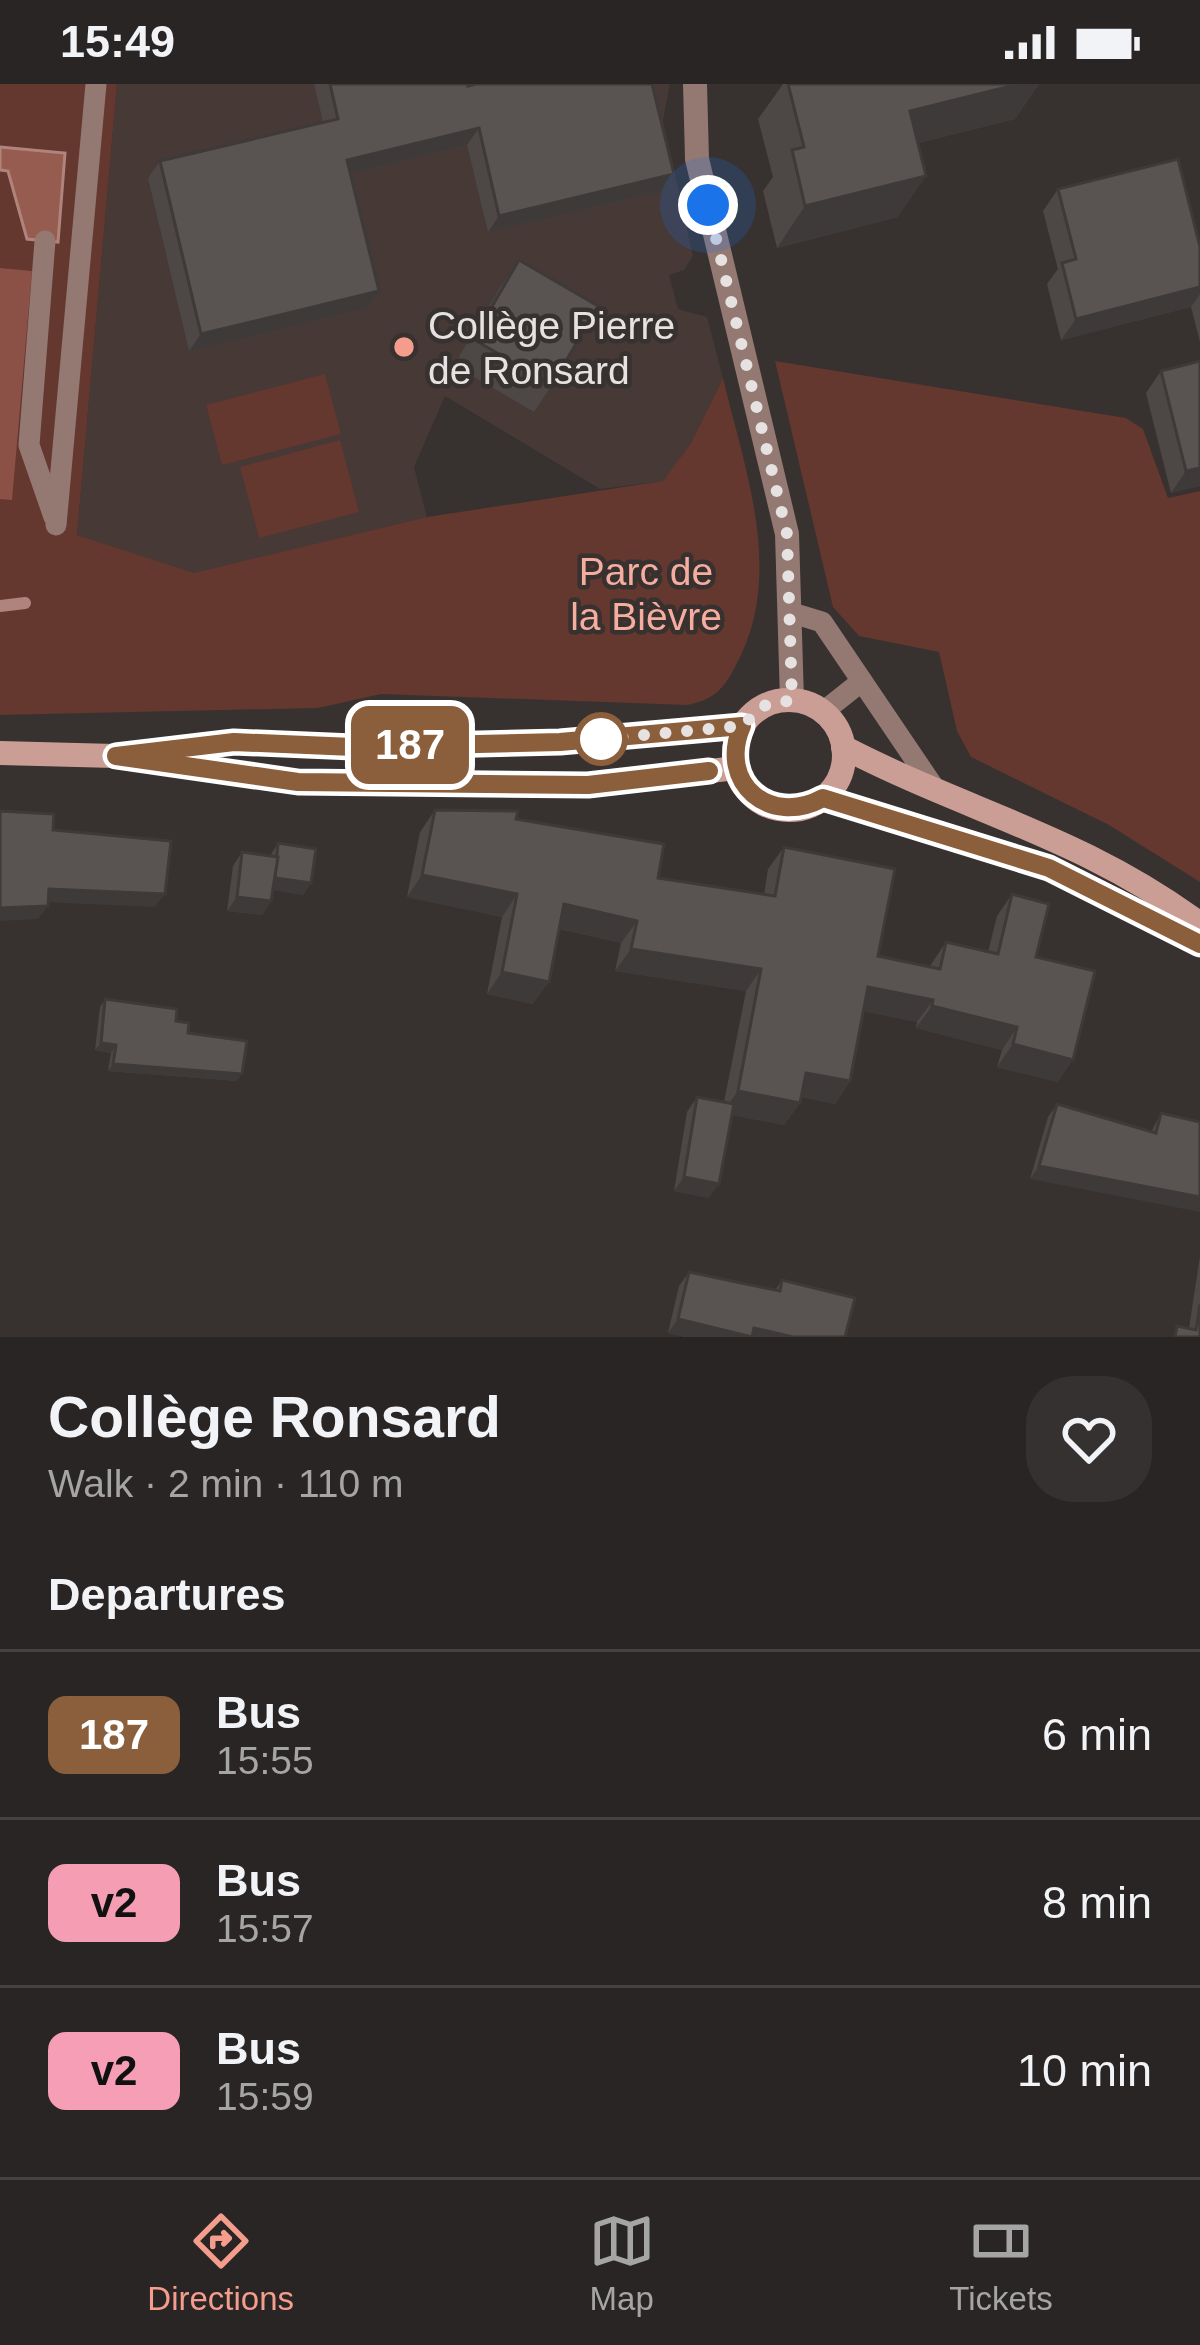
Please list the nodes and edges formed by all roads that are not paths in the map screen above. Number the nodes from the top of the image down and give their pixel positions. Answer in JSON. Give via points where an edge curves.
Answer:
{"nodes":[{"id":1,"x":96,"y":84,"type":"edge"},
{"id":2,"x":695,"y":84,"type":"edge"},
{"id":3,"x":46,"y":241,"type":"dead end"},
{"id":4,"x":789,"y":612,"type":"junction"},
{"id":5,"x":862,"y":681,"type":"junction"},
{"id":6,"x":792,"y":700,"type":"junction"},
{"id":7,"x":823,"y":712,"type":"junction"},
{"id":8,"x":742,"y":726,"type":"junction"},
{"id":9,"x":843,"y":747,"type":"junction"},
{"id":10,"x":0,"y":753,"type":"edge"},
{"id":11,"x":116,"y":756,"type":"junction"},
{"id":12,"x":736,"y":768,"type":"junction"},
{"id":13,"x":937,"y":792,"type":"junction"},
{"id":14,"x":823,"y":798,"type":"junction"},
{"id":15,"x":1200,"y":924,"type":"edge"},
{"id":16,"x":1200,"y":944,"type":"edge"}],
"edges":[{"from":1,"to":3,"type":"lane","via":[[56,525],[29,445]]},
{"from":2,"to":4,"type":"street","via":[[697,159],[787,534]]},
{"from":4,"to":5,"type":"lane","via":[[821,622]]},
{"from":4,"to":6,"type":"street"},
{"from":5,"to":7,"type":"lane"},
{"from":5,"to":13,"type":"lane"},
{"from":6,"to":7,"type":"main road"},
{"from":6,"to":8,"type":"main road","via":[[763,706]]},
{"from":7,"to":9,"type":"main road"},
{"from":8,"to":11,"type":"main road","via":[[560,742],[234,742]]},
{"from":8,"to":12,"type":"main road"},
{"from":9,"to":13,"type":"main road"},
{"from":9,"to":14,"type":"main road","via":[[840,775]]},
{"from":10,"to":11,"type":"main road"},
{"from":11,"to":12,"type":"main road","via":[[322,783],[588,785]]},
{"from":12,"to":14,"type":"main road","via":[[764,804],[794,810]]},
{"from":13,"to":15,"type":"main road","via":[[1082,849]]},
{"from":14,"to":16,"type":"main road","via":[[1049,868]]}]}
